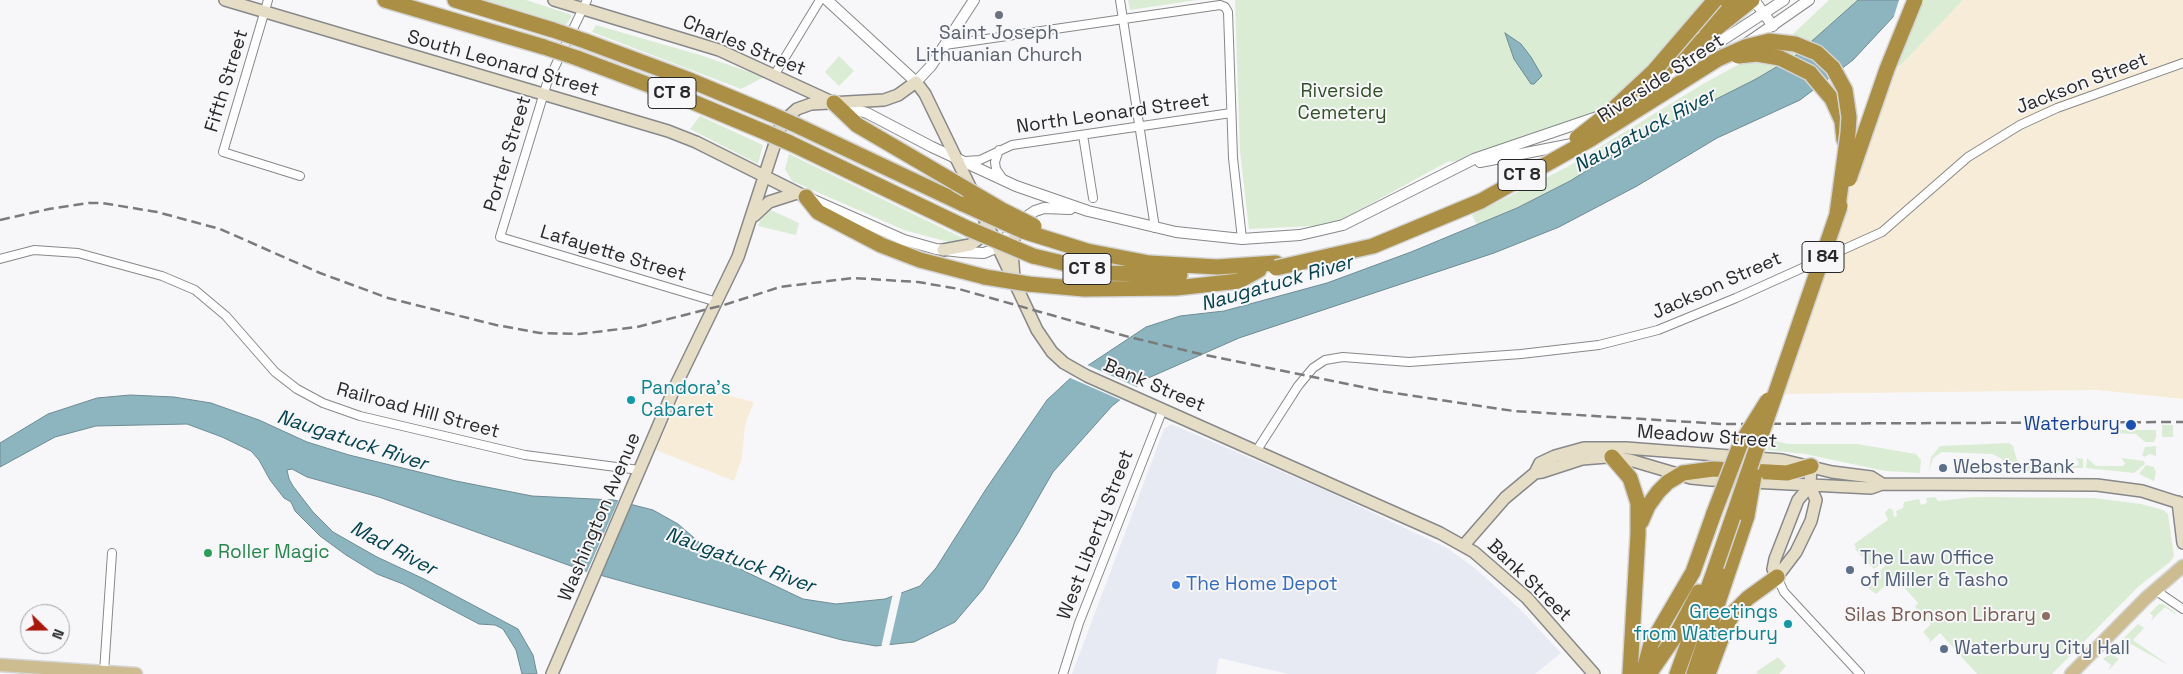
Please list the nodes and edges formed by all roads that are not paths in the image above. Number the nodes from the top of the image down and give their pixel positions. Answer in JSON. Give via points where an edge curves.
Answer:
{"nodes":[{"id":1,"x":225,"y":0,"type":"edge"},
{"id":2,"x":268,"y":0,"type":"edge"},
{"id":3,"x":385,"y":0,"type":"edge"},
{"id":4,"x":456,"y":0,"type":"edge"},
{"id":5,"x":554,"y":0,"type":"edge"},
{"id":6,"x":820,"y":0,"type":"edge"},
{"id":7,"x":827,"y":0,"type":"edge"},
{"id":8,"x":974,"y":0,"type":"edge"},
{"id":9,"x":1120,"y":0,"type":"edge"},
{"id":10,"x":1716,"y":0,"type":"edge"},
{"id":11,"x":1732,"y":0,"type":"edge"},
{"id":12,"x":1753,"y":0,"type":"edge"},
{"id":13,"x":1784,"y":0,"type":"edge"},
{"id":14,"x":1809,"y":0,"type":"edge"},
{"id":15,"x":1909,"y":0,"type":"edge"},
{"id":16,"x":1915,"y":0,"type":"edge"},
{"id":17,"x":585,"y":4,"type":"edge"},
{"id":18,"x":264,"y":12,"type":"junction"},
{"id":19,"x":1764,"y":14,"type":"junction"},
{"id":20,"x":1123,"y":19,"type":"junction"},
{"id":21,"x":1773,"y":26,"type":"junction"},
{"id":22,"x":945,"y":45,"type":"junction"},
{"id":23,"x":2183,"y":64,"type":"edge"},
{"id":24,"x":1887,"y":69,"type":"junction"},
{"id":25,"x":775,"y":74,"type":"junction"},
{"id":26,"x":1657,"y":76,"type":"junction"},
{"id":27,"x":916,"y":82,"type":"junction"},
{"id":28,"x":543,"y":94,"type":"junction"},
{"id":29,"x":834,"y":103,"type":"junction"},
{"id":30,"x":1231,"y":113,"type":"junction"},
{"id":31,"x":1139,"y":126,"type":"junction"},
{"id":32,"x":1083,"y":135,"type":"junction"},
{"id":33,"x":999,"y":150,"type":"junction"},
{"id":34,"x":1567,"y":154,"type":"junction"},
{"id":35,"x":961,"y":160,"type":"junction"},
{"id":36,"x":1460,"y":165,"type":"junction"},
{"id":37,"x":300,"y":176,"type":"dead end"},
{"id":38,"x":766,"y":177,"type":"junction"},
{"id":39,"x":1005,"y":181,"type":"junction"},
{"id":40,"x":801,"y":195,"type":"junction"},
{"id":41,"x":1093,"y":198,"type":"dead end"},
{"id":42,"x":1088,"y":211,"type":"junction"},
{"id":43,"x":1837,"y":214,"type":"junction"},
{"id":44,"x":984,"y":217,"type":"junction"},
{"id":45,"x":750,"y":222,"type":"junction"},
{"id":46,"x":1424,"y":224,"type":"junction"},
{"id":47,"x":1155,"y":228,"type":"junction"},
{"id":48,"x":1026,"y":229,"type":"junction"},
{"id":49,"x":500,"y":237,"type":"joint"},
{"id":50,"x":1242,"y":239,"type":"junction"},
{"id":51,"x":997,"y":248,"type":"junction"},
{"id":52,"x":943,"y":250,"type":"junction"},
{"id":53,"x":0,"y":259,"type":"edge"},
{"id":54,"x":1259,"y":270,"type":"junction"},
{"id":55,"x":1022,"y":286,"type":"junction"},
{"id":56,"x":717,"y":302,"type":"junction"},
{"id":57,"x":1779,"y":386,"type":"junction"},
{"id":58,"x":1163,"y":409,"type":"junction"},
{"id":59,"x":1257,"y":450,"type":"junction"},
{"id":60,"x":1612,"y":457,"type":"junction"},
{"id":61,"x":1811,"y":466,"type":"junction"},
{"id":62,"x":639,"y":470,"type":"junction"},
{"id":63,"x":1535,"y":472,"type":"junction"},
{"id":64,"x":1679,"y":475,"type":"junction"},
{"id":65,"x":1882,"y":484,"type":"junction"},
{"id":66,"x":1810,"y":486,"type":"junction"},
{"id":67,"x":2180,"y":503,"type":"edge"},
{"id":68,"x":1741,"y":515,"type":"junction"},
{"id":69,"x":1638,"y":534,"type":"junction"},
{"id":70,"x":2183,"y":543,"type":"edge"},
{"id":71,"x":1464,"y":545,"type":"junction"},
{"id":72,"x":112,"y":553,"type":"dead end"},
{"id":73,"x":1716,"y":566,"type":"junction"},
{"id":74,"x":2183,"y":566,"type":"edge"},
{"id":75,"x":1777,"y":578,"type":"junction"},
{"id":76,"x":2155,"y":590,"type":"junction"},
{"id":77,"x":2183,"y":609,"type":"edge"},
{"id":78,"x":0,"y":665,"type":"edge"},
{"id":79,"x":104,"y":672,"type":"junction"},
{"id":80,"x":136,"y":674,"type":"edge"},
{"id":81,"x":552,"y":674,"type":"edge"},
{"id":82,"x":1063,"y":674,"type":"edge"},
{"id":83,"x":1594,"y":674,"type":"edge"},
{"id":84,"x":1630,"y":674,"type":"edge"},
{"id":85,"x":1644,"y":674,"type":"edge"},
{"id":86,"x":1649,"y":674,"type":"edge"},
{"id":87,"x":1672,"y":674,"type":"edge"},
{"id":88,"x":1677,"y":674,"type":"edge"},
{"id":89,"x":1694,"y":674,"type":"edge"},
{"id":90,"x":1708,"y":674,"type":"edge"},
{"id":91,"x":1860,"y":674,"type":"edge"},
{"id":92,"x":2071,"y":674,"type":"edge"}],
"edges":[{"from":1,"to":18,"type":"main road","name":"South Leonard Street"},
{"from":2,"to":18,"type":"street","name":"Fifth Street"},
{"from":3,"to":54,"type":"highway","number":"CT 8","bridge":true,"via":[[544,47],[681,97],[767,132],[1033,256],[1105,272],[1142,275]]},
{"from":4,"to":48,"type":"highway","number":"CT 8","bridge":true,"via":[[553,30],[679,76],[798,126],[963,204]]},
{"from":5,"to":17,"type":"main road","name":"Charles Street"},
{"from":6,"to":25,"type":"street"},
{"from":7,"to":27,"type":"street","name":"Bank Street"},
{"from":8,"to":22,"type":"street"},
{"from":9,"to":20,"type":"street"},
{"from":10,"to":46,"type":"highway","number":"CT 8","bridge":true,"via":[[1654,71],[1610,113],[1513,181]]},
{"from":11,"to":26,"type":"highway","number":"CT 8"},
{"from":12,"to":19,"type":"street"},
{"from":12,"to":26,"type":"highway"},
{"from":13,"to":19,"type":"street","name":"Riverside Street"},
{"from":14,"to":21,"type":"street","name":"Riverside Street"},
{"from":15,"to":24,"type":"highway","number":"I 84","bridge":true},
{"from":16,"to":24,"type":"highway","bridge":true},
{"from":17,"to":25,"type":"main road","name":"Charles Street"},
{"from":17,"to":28,"type":"street","name":"Porter Street"},
{"from":18,"to":28,"type":"main road","name":"South Leonard Street"},
{"from":18,"to":37,"type":"street","name":"Fifth Street","via":[[223,152]]},
{"from":19,"to":21,"type":"street"},
{"from":19,"to":36,"type":"street","name":"Riverside Street","via":[[1620,107]]},
{"from":20,"to":22,"type":"street"},
{"from":20,"to":30,"type":"street","via":[[1225,6],[1228,12]]},
{"from":20,"to":31,"type":"street"},
{"from":21,"to":36,"type":"street","name":"Riverside Street","via":[[1606,138]]},
{"from":22,"to":27,"type":"street"},
{"from":23,"to":59,"type":"street","name":"Jackson Street","via":[[2026,121],[1968,157],[1882,232],[1736,298],[1648,333],[1590,347],[1520,354],[1409,362],[1343,357],[1325,360],[1313,368],[1298,386]]},
{"from":24,"to":43,"type":"highway","number":"I 84","bridge":true},
{"from":25,"to":29,"type":"main road","name":"Charles Street"},
{"from":26,"to":34,"type":"highway","number":"CT 8","bridge":true},
{"from":27,"to":29,"type":"main road","name":"Washington Avenue","via":[[883,101]]},
{"from":27,"to":35,"type":"main road","name":"Bank Street"},
{"from":28,"to":38,"type":"main road","name":"South Leonard Street","via":[[682,136]]},
{"from":28,"to":49,"type":"street","name":"Porter Street"},
{"from":29,"to":35,"type":"street","name":"Riverside Street","via":[[867,113]]},
{"from":29,"to":38,"type":"main road","name":"Washington Avenue","via":[[806,105],[787,118],[780,128]]},
{"from":29,"to":48,"type":"highway","bridge":true,"via":[[857,125]]},
{"from":30,"to":31,"type":"street","name":"North Leonard Street"},
{"from":30,"to":50,"type":"street"},
{"from":31,"to":32,"type":"street","name":"North Leonard Street"},
{"from":31,"to":47,"type":"street"},
{"from":32,"to":33,"type":"street","name":"North Leonard Street","via":[[1012,145]]},
{"from":32,"to":41,"type":"street"},
{"from":33,"to":35,"type":"street","name":"North Leonard Street","via":[[980,160]]},
{"from":33,"to":39,"type":"street","name":"North Leonard Street","via":[[996,169]]},
{"from":34,"to":43,"type":"highway","bridge":true,"via":[[1732,52],[1769,41],[1795,44],[1826,60],[1845,90],[1849,110],[1848,133]]},
{"from":34,"to":54,"type":"highway","number":"CT 8","bridge":true,"via":[[1481,200],[1373,246]]},
{"from":35,"to":39,"type":"street","name":"Riverside Street"},
{"from":35,"to":44,"type":"main road","name":"Bank Street"},
{"from":36,"to":50,"type":"street","name":"Riverside Street","via":[[1343,225],[1300,235]]},
{"from":38,"to":40,"type":"main road","name":"South Leonard Street"},
{"from":38,"to":45,"type":"main road","name":"Washington Avenue"},
{"from":39,"to":42,"type":"street","name":"Riverside Street"},
{"from":40,"to":45,"type":"main road","via":[[769,202]]},
{"from":40,"to":52,"type":"street","via":[[892,236]]},
{"from":40,"to":55,"type":"highway","bridge":true,"via":[[818,212],[881,245],[920,260]]},
{"from":42,"to":47,"type":"street","name":"Riverside Street"},
{"from":42,"to":48,"type":"street","name":"Riverside Street","via":[[1044,208],[1027,216]]},
{"from":43,"to":46,"type":"highway","bridge":true,"via":[[1844,134],[1832,99],[1819,81],[1800,67],[1780,58],[1757,54],[1719,63],[1543,172],[1486,200]]},
{"from":43,"to":57,"type":"highway","number":"I 84","bridge":true},
{"from":43,"to":73,"type":"highway","number":"I 84","bridge":true},
{"from":44,"to":51,"type":"main road","name":"Bank Street"},
{"from":44,"to":52,"type":"main road","via":[[982,234],[977,240],[962,248]]},
{"from":45,"to":56,"type":"main road","name":"Washington Avenue"},
{"from":46,"to":48,"type":"highway","number":"CT 8","bridge":true,"via":[[1366,245],[1276,264],[1191,267],[1108,256]]},
{"from":47,"to":50,"type":"street","name":"Riverside Street"},
{"from":48,"to":51,"type":"street","name":"Riverside Street"},
{"from":48,"to":55,"type":"main road","via":[[1012,251]]},
{"from":49,"to":56,"type":"street","name":"Lafayette Street"},
{"from":51,"to":52,"type":"street","via":[[984,253]]},
{"from":51,"to":55,"type":"main road","name":"Bank Street"},
{"from":53,"to":62,"type":"street","name":"Railroad Hill Street","via":[[34,250],[78,253],[162,276],[195,290],[226,316],[275,372],[297,389],[323,403],[360,416],[525,455]]},
{"from":54,"to":55,"type":"highway","via":[[1239,281],[1176,288]]},
{"from":55,"to":58,"type":"main road","name":"Bank Street","via":[[1046,345],[1058,358],[1076,370]]},
{"from":56,"to":62,"type":"main road","name":"Washington Avenue"},
{"from":57,"to":68,"type":"highway","number":"I 84","bridge":true,"via":[[1758,445]]},
{"from":57,"to":85,"type":"highway","bridge":true,"via":[[1740,444],[1689,579],[1651,644]]},
{"from":58,"to":59,"type":"main road","name":"Bank Street"},
{"from":58,"to":82,"type":"street","name":"West Liberty Street","via":[[1079,623]]},
{"from":59,"to":71,"type":"main road","name":"Bank Street"},
{"from":60,"to":63,"type":"main road","name":"Meadow Street","via":[[1582,459]]},
{"from":60,"to":64,"type":"main road","name":"Meadow Street"},
{"from":60,"to":69,"type":"highway","via":[[1635,488]]},
{"from":61,"to":63,"type":"main road","name":"Meadow Street","via":[[1773,459],[1596,447],[1555,456],[1540,464]]},
{"from":61,"to":64,"type":"highway","via":[[1787,473],[1701,469]]},
{"from":61,"to":65,"type":"main road","name":"Meadow Street","via":[[1872,477]]},
{"from":61,"to":66,"type":"main road"},
{"from":62,"to":81,"type":"main road","name":"Washington Avenue"},
{"from":63,"to":71,"type":"main road","name":"Meadow Street","via":[[1511,491]]},
{"from":64,"to":66,"type":"main road","name":"Meadow Street"},
{"from":64,"to":69,"type":"highway","via":[[1665,484],[1652,500]]},
{"from":65,"to":66,"type":"main road","name":"Meadow Street","via":[[1871,488]]},
{"from":65,"to":67,"type":"main road","name":"Meadow Street","via":[[2097,485],[2142,491]]},
{"from":66,"to":75,"type":"main road","via":[[1800,497],[1775,559],[1773,569]]},
{"from":66,"to":75,"type":"main road","via":[[1816,500],[1809,527]]},
{"from":67,"to":70,"type":"main road"},
{"from":68,"to":88,"type":"highway"},
{"from":68,"to":89,"type":"highway"},
{"from":69,"to":84,"type":"highway"},
{"from":71,"to":83,"type":"main road","name":"Bank Street","via":[[1517,588]]},
{"from":72,"to":79,"type":"street"},
{"from":73,"to":86,"type":"highway"},
{"from":73,"to":87,"type":"highway","number":"I 84"},
{"from":74,"to":76,"type":"main road"},
{"from":75,"to":90,"type":"highway","via":[[1744,601],[1730,617]]},
{"from":75,"to":91,"type":"street","via":[[1784,592]]},
{"from":76,"to":77,"type":"street"},
{"from":76,"to":92,"type":"main road"},
{"from":78,"to":79,"type":"main road"},
{"from":79,"to":80,"type":"main road"}]}
